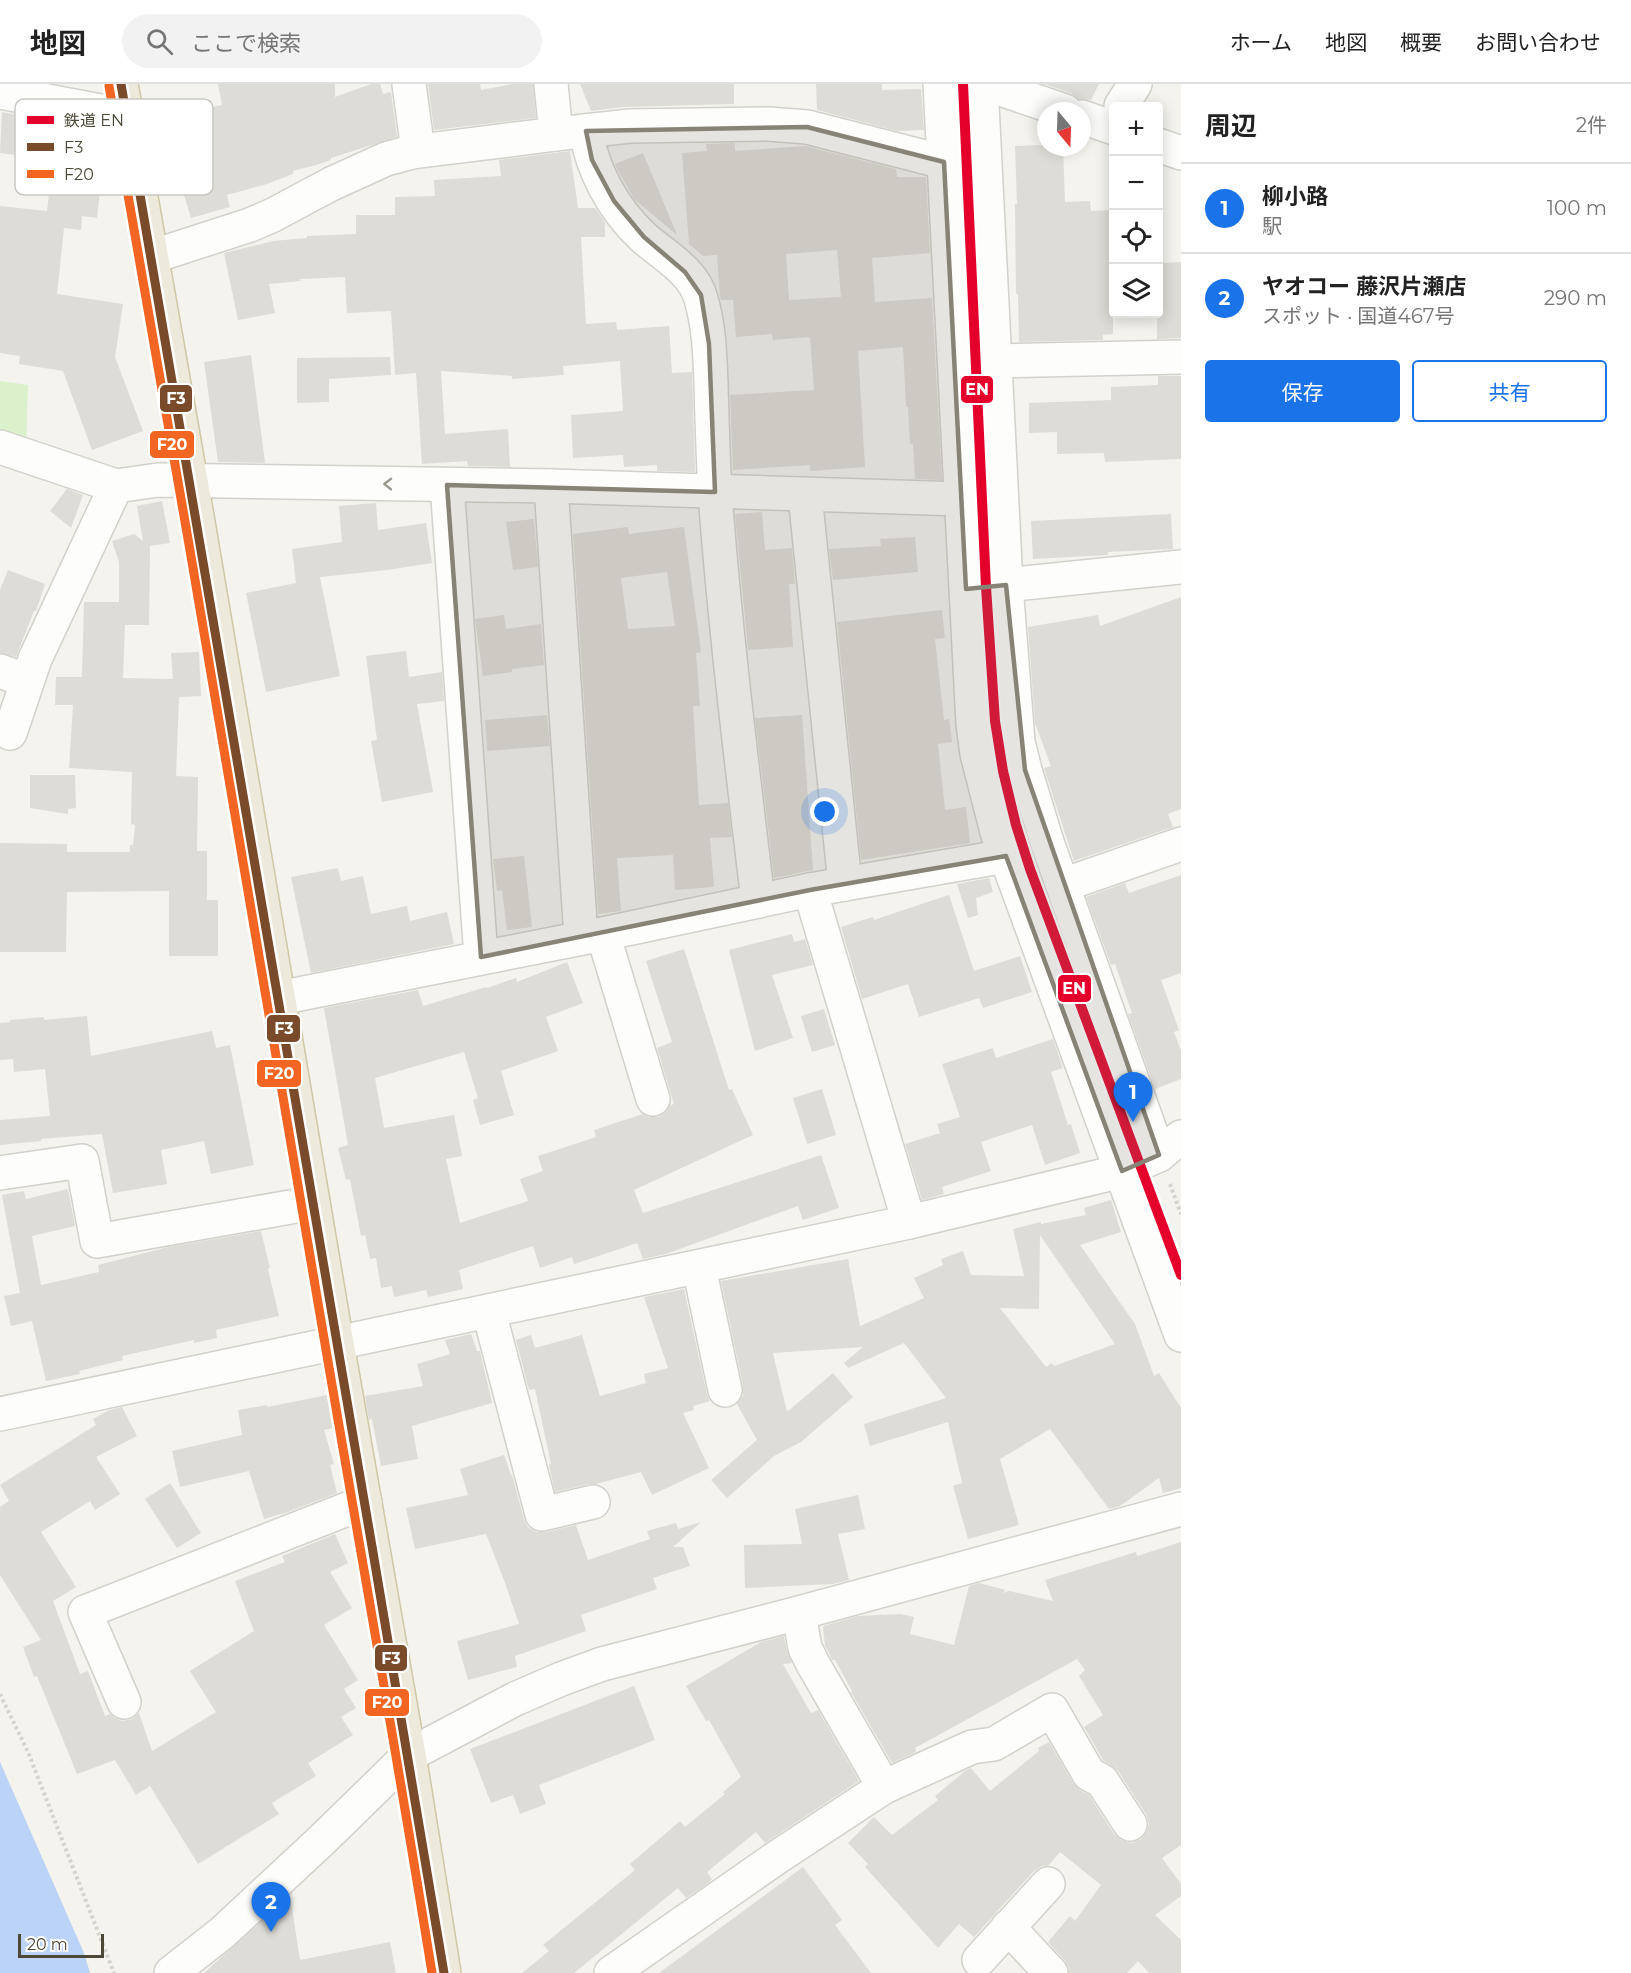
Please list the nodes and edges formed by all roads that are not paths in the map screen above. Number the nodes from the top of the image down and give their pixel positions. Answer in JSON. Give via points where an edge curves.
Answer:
{"nodes":[{"id":1,"x":121,"y":84,"type":"edge"},
{"id":2,"x":409,"y":84,"type":"edge"},
{"id":3,"x":551,"y":84,"type":"edge"},
{"id":4,"x":940,"y":84,"type":"edge"},
{"id":5,"x":981,"y":84,"type":"edge"},
{"id":6,"x":986,"y":84,"type":"edge"},
{"id":7,"x":1135,"y":84,"type":"edge"},
{"id":8,"x":0,"y":92,"type":"edge"},
{"id":9,"x":37,"y":99,"type":"edge"},
{"id":10,"x":124,"y":99,"type":"edge"},
{"id":11,"x":1039,"y":102,"type":"edge"},
{"id":12,"x":1108,"y":119,"type":"edge"},
{"id":13,"x":571,"y":132,"type":"junction"},
{"id":14,"x":1163,"y":147,"type":"edge"},
{"id":15,"x":418,"y":151,"type":"junction"},
{"id":16,"x":1181,"y":153,"type":"edge"},
{"id":17,"x":944,"y":162,"type":"junction"},
{"id":18,"x":141,"y":195,"type":"edge"},
{"id":19,"x":152,"y":256,"type":"junction"},
{"id":20,"x":1181,"y":357,"type":"edge"},
{"id":21,"x":995,"y":361,"type":"junction"},
{"id":22,"x":0,"y":447,"type":"edge"},
{"id":23,"x":192,"y":481,"type":"junction"},
{"id":24,"x":447,"y":485,"type":"junction"},
{"id":25,"x":116,"y":486,"type":"junction"},
{"id":26,"x":552,"y":486,"type":"junction"},
{"id":27,"x":715,"y":492,"type":"junction"},
{"id":28,"x":805,"y":495,"type":"junction"},
{"id":29,"x":961,"y":499,"type":"junction"},
{"id":30,"x":1181,"y":567,"type":"edge"},
{"id":31,"x":1005,"y":585,"type":"junction"},
{"id":32,"x":966,"y":589,"type":"junction"},
{"id":33,"x":14,"y":676,"type":"edge"},
{"id":34,"x":10,"y":733,"type":"dead end"},
{"id":35,"x":1181,"y":844,"type":"edge"},
{"id":36,"x":1006,"y":856,"type":"junction"},
{"id":37,"x":845,"y":884,"type":"junction"},
{"id":38,"x":1063,"y":885,"type":"junction"},
{"id":39,"x":810,"y":890,"type":"junction"},
{"id":40,"x":758,"y":901,"type":"junction"},
{"id":41,"x":592,"y":935,"type":"junction"},
{"id":42,"x":481,"y":957,"type":"junction"},
{"id":43,"x":279,"y":998,"type":"junction"},
{"id":44,"x":653,"y":1099,"type":"dead end"},
{"id":45,"x":1170,"y":1146,"type":"edge"},
{"id":46,"x":1122,"y":1171,"type":"junction"},
{"id":47,"x":0,"y":1173,"type":"edge"},
{"id":48,"x":313,"y":1203,"type":"junction"},
{"id":49,"x":909,"y":1222,"type":"junction"},
{"id":50,"x":699,"y":1267,"type":"junction"},
{"id":51,"x":489,"y":1312,"type":"junction"},
{"id":52,"x":1181,"y":1335,"type":"edge"},
{"id":53,"x":337,"y":1344,"type":"junction"},
{"id":54,"x":725,"y":1390,"type":"dead end"},
{"id":55,"x":0,"y":1414,"type":"edge"},
{"id":56,"x":365,"y":1502,"type":"junction"},
{"id":57,"x":593,"y":1502,"type":"dead end"},
{"id":58,"x":1181,"y":1509,"type":"edge"},
{"id":59,"x":799,"y":1613,"type":"junction"},
{"id":60,"x":124,"y":1702,"type":"dead end"},
{"id":61,"x":409,"y":1755,"type":"junction"},
{"id":62,"x":884,"y":1787,"type":"junction"},
{"id":63,"x":1130,"y":1824,"type":"dead end"},
{"id":64,"x":1047,"y":1884,"type":"dead end"},
{"id":65,"x":1008,"y":1927,"type":"junction"},
{"id":66,"x":979,"y":1960,"type":"dead end"},
{"id":67,"x":171,"y":1973,"type":"edge"},
{"id":68,"x":444,"y":1973,"type":"edge"},
{"id":69,"x":611,"y":1973,"type":"edge"},
{"id":70,"x":1051,"y":1973,"type":"edge"}],
"edges":[{"from":1,"to":10,"type":"highway"},
{"from":2,"to":15,"type":"street"},
{"from":3,"to":13,"type":"street"},
{"from":4,"to":17,"type":"street"},
{"from":5,"to":21,"type":"street"},
{"from":6,"to":11,"type":"street"},
{"from":7,"to":12,"type":"street"},
{"from":8,"to":9,"type":"street"},
{"from":13,"to":15,"type":"street"},
{"from":13,"to":17,"type":"street","via":[[663,126],[807,127]]},
{"from":13,"to":27,"type":"street","via":[[630,223],[685,272],[700,295],[709,344]]},
{"from":14,"to":16,"type":"street"},
{"from":15,"to":19,"type":"street","via":[[360,170],[250,225]]},
{"from":17,"to":29,"type":"street"},
{"from":18,"to":19,"type":"highway"},
{"from":19,"to":23,"type":"highway"},
{"from":20,"to":21,"type":"street"},
{"from":21,"to":31,"type":"street"},
{"from":22,"to":25,"type":"street"},
{"from":24,"to":23,"type":"street","one_way":true},
{"from":23,"to":25,"type":"street","via":[[158,480]]},
{"from":23,"to":43,"type":"highway"},
{"from":24,"to":26,"type":"street"},
{"from":24,"to":42,"type":"street"},
{"from":25,"to":33,"type":"street","via":[[34,659]]},
{"from":26,"to":27,"type":"street"},
{"from":26,"to":41,"type":"street"},
{"from":27,"to":28,"type":"street"},
{"from":27,"to":40,"type":"street"},
{"from":28,"to":29,"type":"street"},
{"from":28,"to":37,"type":"street"},
{"from":29,"to":32,"type":"street"},
{"from":30,"to":31,"type":"street"},
{"from":31,"to":32,"type":"street"},
{"from":31,"to":38,"type":"street","via":[[1018,742]]},
{"from":32,"to":36,"type":"street","via":[[977,754]]},
{"from":33,"to":34,"type":"street"},
{"from":35,"to":38,"type":"street"},
{"from":36,"to":37,"type":"street"},
{"from":36,"to":46,"type":"street"},
{"from":37,"to":39,"type":"street"},
{"from":38,"to":45,"type":"street"},
{"from":39,"to":40,"type":"street"},
{"from":39,"to":49,"type":"street"},
{"from":40,"to":41,"type":"street"},
{"from":41,"to":42,"type":"street"},
{"from":41,"to":44,"type":"street"},
{"from":42,"to":43,"type":"street"},
{"from":43,"to":48,"type":"highway"},
{"from":45,"to":46,"type":"street"},
{"from":46,"to":49,"type":"street"},
{"from":46,"to":52,"type":"street"},
{"from":47,"to":48,"type":"street","via":[[82,1161],[97,1241]]},
{"from":48,"to":53,"type":"highway"},
{"from":49,"to":50,"type":"street"},
{"from":50,"to":51,"type":"street"},
{"from":50,"to":54,"type":"street"},
{"from":51,"to":53,"type":"street"},
{"from":51,"to":57,"type":"street","via":[[542,1514]]},
{"from":53,"to":55,"type":"street"},
{"from":53,"to":56,"type":"highway"},
{"from":56,"to":60,"type":"street","via":[[85,1612]]},
{"from":56,"to":61,"type":"highway"},
{"from":58,"to":59,"type":"street"},
{"from":59,"to":61,"type":"street","via":[[602,1664],[515,1699]]},
{"from":59,"to":62,"type":"street","via":[[805,1648]]},
{"from":61,"to":67,"type":"street","via":[[230,1925]]},
{"from":61,"to":68,"type":"highway"},
{"from":62,"to":63,"type":"street","via":[[972,1747],[994,1744],[1052,1710],[1089,1774],[1102,1781]]},
{"from":62,"to":69,"type":"street"},
{"from":64,"to":65,"type":"street"},
{"from":65,"to":66,"type":"street"},
{"from":65,"to":70,"type":"street"}]}
